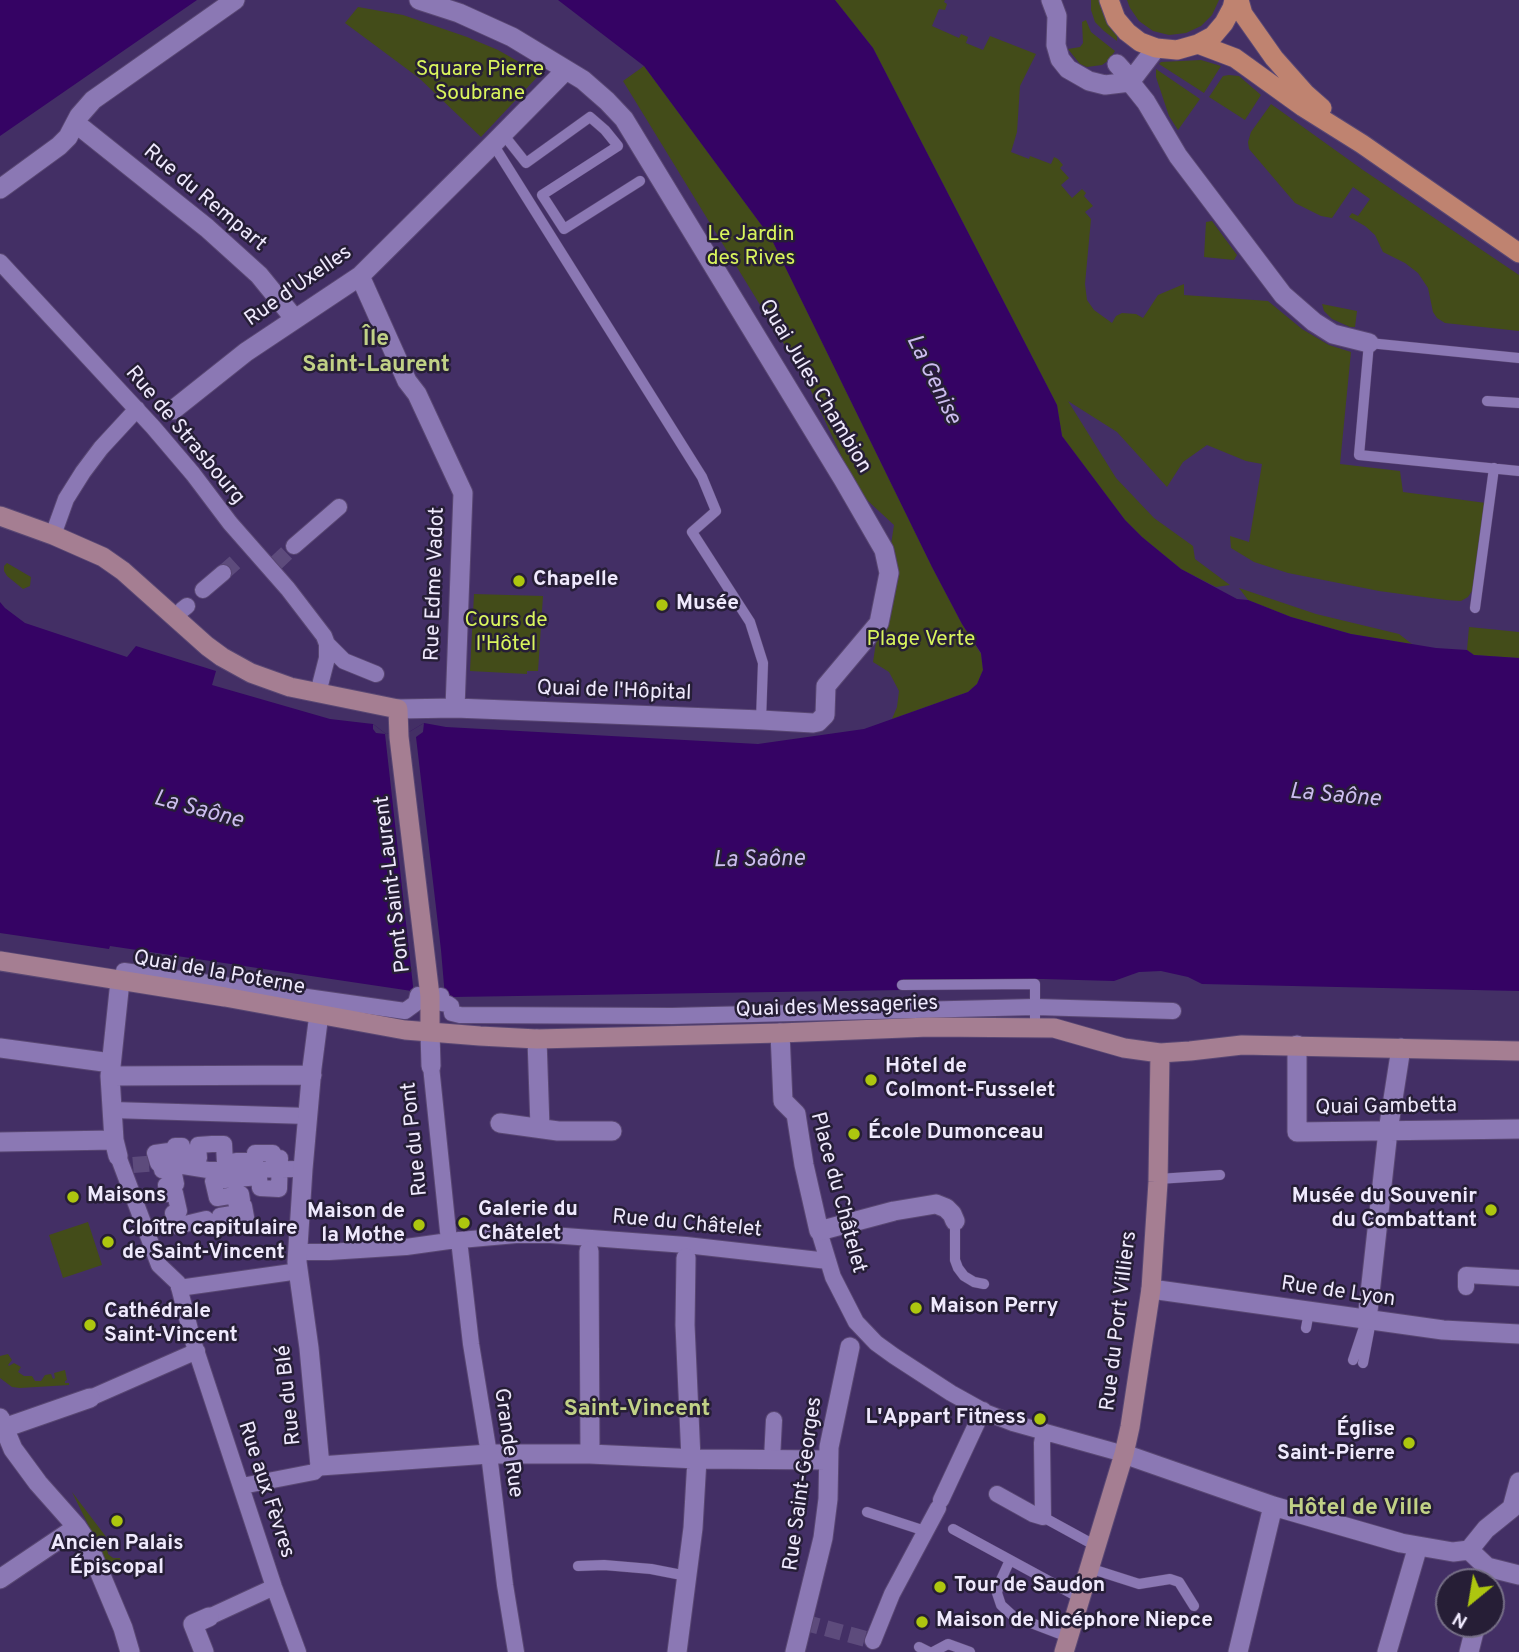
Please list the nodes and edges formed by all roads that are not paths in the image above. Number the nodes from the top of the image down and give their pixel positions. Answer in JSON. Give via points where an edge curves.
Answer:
{"nodes":[{"id":1,"x":235,"y":0,"type":"edge"},
{"id":2,"x":419,"y":0,"type":"edge"},
{"id":3,"x":1051,"y":0,"type":"edge"},
{"id":4,"x":1109,"y":0,"type":"edge"},
{"id":5,"x":1237,"y":0,"type":"edge"},
{"id":6,"x":1127,"y":32,"type":"junction"},
{"id":7,"x":1198,"y":44,"type":"junction"},
{"id":8,"x":1156,"y":48,"type":"junction"},
{"id":9,"x":1117,"y":65,"type":"junction"},
{"id":10,"x":566,"y":70,"type":"junction"},
{"id":11,"x":1130,"y":82,"type":"junction"},
{"id":12,"x":1105,"y":85,"type":"junction"},
{"id":13,"x":75,"y":124,"type":"junction"},
{"id":14,"x":498,"y":139,"type":"junction"},
{"id":15,"x":1362,"y":144,"type":"junction"},
{"id":16,"x":640,"y":181,"type":"dead end"},
{"id":17,"x":0,"y":189,"type":"edge"},
{"id":18,"x":1519,"y":253,"type":"edge"},
{"id":19,"x":0,"y":262,"type":"edge"},
{"id":20,"x":360,"y":275,"type":"junction"},
{"id":21,"x":294,"y":318,"type":"junction"},
{"id":22,"x":1369,"y":343,"type":"junction"},
{"id":23,"x":1519,"y":358,"type":"edge"},
{"id":24,"x":1487,"y":401,"type":"dead end"},
{"id":25,"x":1519,"y":403,"type":"edge"},
{"id":26,"x":137,"y":409,"type":"junction"},
{"id":27,"x":173,"y":410,"type":"joint"},
{"id":28,"x":153,"y":427,"type":"junction"},
{"id":29,"x":1494,"y":468,"type":"junction"},
{"id":30,"x":1519,"y":471,"type":"edge"},
{"id":31,"x":339,"y":507,"type":"dead end"},
{"id":32,"x":0,"y":516,"type":"edge"},
{"id":33,"x":52,"y":535,"type":"junction"},
{"id":34,"x":294,"y":547,"type":"tunnel mouth"},
{"id":35,"x":223,"y":573,"type":"tunnel mouth"},
{"id":36,"x":203,"y":590,"type":"dead end"},
{"id":37,"x":1475,"y":608,"type":"dead end"},
{"id":38,"x":327,"y":644,"type":"junction"},
{"id":39,"x":376,"y":674,"type":"dead end"},
{"id":40,"x":318,"y":693,"type":"junction"},
{"id":41,"x":455,"y":708,"type":"junction"},
{"id":42,"x":398,"y":709,"type":"junction"},
{"id":43,"x":825,"y":715,"type":"joint"},
{"id":44,"x":761,"y":720,"type":"junction"},
{"id":45,"x":0,"y":954,"type":"edge"},
{"id":46,"x":0,"y":961,"type":"edge"},
{"id":47,"x":120,"y":981,"type":"junction"},
{"id":48,"x":902,"y":985,"type":"dead end"},
{"id":49,"x":425,"y":1003,"type":"junction"},
{"id":50,"x":1035,"y":1007,"type":"junction"},
{"id":51,"x":1173,"y":1011,"type":"dead end"},
{"id":52,"x":319,"y":1014,"type":"junction"},
{"id":53,"x":1035,"y":1027,"type":"junction"},
{"id":54,"x":430,"y":1032,"type":"junction"},
{"id":55,"x":780,"y":1033,"type":"junction"},
{"id":56,"x":537,"y":1039,"type":"junction"},
{"id":57,"x":1297,"y":1045,"type":"junction"},
{"id":58,"x":0,"y":1048,"type":"edge"},
{"id":59,"x":1401,"y":1048,"type":"junction"},
{"id":60,"x":1519,"y":1051,"type":"edge"},
{"id":61,"x":1160,"y":1053,"type":"junction"},
{"id":62,"x":431,"y":1066,"type":"joint"},
{"id":63,"x":111,"y":1070,"type":"junction"},
{"id":64,"x":312,"y":1075,"type":"junction"},
{"id":65,"x":111,"y":1110,"type":"junction"},
{"id":66,"x":308,"y":1116,"type":"junction"},
{"id":67,"x":500,"y":1123,"type":"dead end"},
{"id":68,"x":540,"y":1127,"type":"junction"},
{"id":69,"x":1519,"y":1129,"type":"edge"},
{"id":70,"x":612,"y":1131,"type":"dead end"},
{"id":71,"x":1388,"y":1131,"type":"junction"},
{"id":72,"x":0,"y":1142,"type":"edge"},
{"id":73,"x":122,"y":1157,"type":"junction"},
{"id":74,"x":157,"y":1163,"type":"junction"},
{"id":75,"x":280,"y":1169,"type":"junction"},
{"id":76,"x":303,"y":1170,"type":"junction"},
{"id":77,"x":1220,"y":1175,"type":"dead end"},
{"id":78,"x":1158,"y":1179,"type":"junction"},
{"id":79,"x":954,"y":1221,"type":"joint"},
{"id":80,"x":818,"y":1231,"type":"junction"},
{"id":81,"x":454,"y":1240,"type":"junction"},
{"id":82,"x":589,"y":1245,"type":"junction"},
{"id":83,"x":686,"y":1251,"type":"junction"},
{"id":84,"x":299,"y":1253,"type":"junction"},
{"id":85,"x":828,"y":1261,"type":"junction"},
{"id":86,"x":1519,"y":1278,"type":"edge"},
{"id":87,"x":984,"y":1284,"type":"dead end"},
{"id":88,"x":1466,"y":1287,"type":"dead end"},
{"id":89,"x":179,"y":1288,"type":"junction"},
{"id":90,"x":1152,"y":1289,"type":"junction"},
{"id":91,"x":1369,"y":1320,"type":"junction"},
{"id":92,"x":856,"y":1322,"type":"junction"},
{"id":93,"x":1519,"y":1334,"type":"edge"},
{"id":94,"x":195,"y":1346,"type":"junction"},
{"id":95,"x":850,"y":1348,"type":"joint"},
{"id":96,"x":1358,"y":1361,"type":"dead end"},
{"id":97,"x":90,"y":1398,"type":"joint"},
{"id":98,"x":983,"y":1410,"type":"junction"},
{"id":99,"x":774,"y":1420,"type":"dead end"},
{"id":100,"x":2,"y":1423,"type":"edge"},
{"id":101,"x":1044,"y":1432,"type":"junction"},
{"id":102,"x":489,"y":1454,"type":"junction"},
{"id":103,"x":590,"y":1454,"type":"junction"},
{"id":104,"x":1124,"y":1454,"type":"junction"},
{"id":105,"x":694,"y":1459,"type":"junction"},
{"id":106,"x":772,"y":1459,"type":"junction"},
{"id":107,"x":828,"y":1460,"type":"junction"},
{"id":108,"x":320,"y":1466,"type":"junction"},
{"id":109,"x":1519,"y":1482,"type":"edge"},
{"id":110,"x":242,"y":1486,"type":"junction"},
{"id":111,"x":997,"y":1494,"type":"dead end"},
{"id":112,"x":1272,"y":1506,"type":"junction"},
{"id":113,"x":1517,"y":1509,"type":"edge"},
{"id":114,"x":867,"y":1512,"type":"dead end"},
{"id":115,"x":1043,"y":1517,"type":"junction"},
{"id":116,"x":77,"y":1527,"type":"junction"},
{"id":117,"x":953,"y":1529,"type":"dead end"},
{"id":118,"x":925,"y":1533,"type":"junction"},
{"id":119,"x":1096,"y":1546,"type":"junction"},
{"id":120,"x":1418,"y":1546,"type":"junction"},
{"id":121,"x":1469,"y":1550,"type":"junction"},
{"id":122,"x":1010,"y":1560,"type":"junction"},
{"id":123,"x":578,"y":1566,"type":"dead end"},
{"id":124,"x":1089,"y":1568,"type":"junction"},
{"id":125,"x":1482,"y":1568,"type":"edge"},
{"id":126,"x":687,"y":1576,"type":"junction"},
{"id":127,"x":0,"y":1579,"type":"edge"},
{"id":128,"x":274,"y":1587,"type":"junction"},
{"id":129,"x":1080,"y":1598,"type":"junction"},
{"id":130,"x":1194,"y":1606,"type":"dead end"},
{"id":131,"x":209,"y":1617,"type":"joint"},
{"id":132,"x":873,"y":1641,"type":"dead end"},
{"id":133,"x":1066,"y":1645,"type":"edge"},
{"id":134,"x":919,"y":1647,"type":"dead end"},
{"id":135,"x":130,"y":1652,"type":"edge"},
{"id":136,"x":204,"y":1652,"type":"edge"},
{"id":137,"x":298,"y":1652,"type":"edge"},
{"id":138,"x":516,"y":1652,"type":"edge"},
{"id":139,"x":677,"y":1652,"type":"edge"},
{"id":140,"x":795,"y":1652,"type":"edge"},
{"id":141,"x":931,"y":1652,"type":"edge"},
{"id":142,"x":970,"y":1652,"type":"edge"},
{"id":143,"x":1238,"y":1652,"type":"edge"},
{"id":144,"x":1387,"y":1652,"type":"edge"}],
"edges":[{"from":1,"to":13,"type":"street","via":[[93,100]]},
{"from":2,"to":10,"type":"street","name":"Quai Jules Chambion","via":[[512,37]]},
{"from":3,"to":12,"type":"street","via":[[1057,16],[1060,59],[1079,77]]},
{"from":4,"to":6,"type":"main road"},
{"from":5,"to":7,"type":"main road","via":[[1213,36]]},
{"from":5,"to":15,"type":"main road","via":[[1274,58]]},
{"from":6,"to":8,"type":"main road"},
{"from":6,"to":9,"type":"street"},
{"from":7,"to":8,"type":"main road","via":[[1177,50]]},
{"from":7,"to":15,"type":"main road","via":[[1235,58]]},
{"from":8,"to":11,"type":"street"},
{"from":9,"to":11,"type":"street"},
{"from":9,"to":12,"type":"street","via":[[1107,72]]},
{"from":10,"to":14,"type":"street","name":"Rue d'Uxelles"},
{"from":10,"to":43,"type":"street","name":"Quai Jules Chambion","via":[[607,100],[624,119],[884,550],[889,573],[878,624],[825,686]]},
{"from":11,"to":12,"type":"street"},
{"from":11,"to":22,"type":"street","via":[[1178,156],[1283,295],[1333,334]]},
{"from":13,"to":17,"type":"street","via":[[59,146]]},
{"from":13,"to":21,"type":"street","name":"Rue du Rempart","via":[[207,228],[259,275]]},
{"from":14,"to":16,"type":"lane","via":[[526,163],[590,117],[618,146],[542,195],[564,229]]},
{"from":14,"to":20,"type":"street","name":"Rue d'Uxelles"},
{"from":14,"to":44,"type":"lane","via":[[702,477],[716,511],[692,532],[750,622],[763,663]]},
{"from":15,"to":18,"type":"main road"},
{"from":19,"to":26,"type":"street","name":"Rue de Strasbourg"},
{"from":20,"to":21,"type":"street","name":"Rue d'Uxelles"},
{"from":20,"to":41,"type":"street","name":"Rue Edme Vadot","via":[[463,493]]},
{"from":21,"to":27,"type":"street","name":"Rue d'Uxelles"},
{"from":22,"to":23,"type":"lane"},
{"from":22,"to":29,"type":"lane","via":[[1359,455]]},
{"from":24,"to":25,"type":"lane"},
{"from":26,"to":28,"type":"street","name":"Rue de Strasbourg"},
{"from":26,"to":33,"type":"street","via":[[83,472]]},
{"from":27,"to":28,"type":"street","name":"Rue d'Uxelles"},
{"from":28,"to":38,"type":"street","name":"Rue de Strasbourg","via":[[246,552],[272,567]]},
{"from":29,"to":30,"type":"lane"},
{"from":29,"to":37,"type":"lane"},
{"from":31,"to":34,"type":"street"},
{"from":32,"to":33,"type":"main road"},
{"from":33,"to":40,"type":"main road","via":[[123,571],[222,657],[251,673]]},
{"from":35,"to":36,"type":"street"},
{"from":38,"to":39,"type":"street","name":"Rue de Strasbourg","via":[[344,662]]},
{"from":38,"to":40,"type":"street"},
{"from":40,"to":42,"type":"main road"},
{"from":41,"to":42,"type":"street","name":"Quai de l'Hôpital"},
{"from":41,"to":44,"type":"street","name":"Quai de l'Hôpital"},
{"from":42,"to":49,"type":"main road","name":"Pont Saint-Laurent","via":[[430,996]]},
{"from":43,"to":44,"type":"street","name":"Quai de l'Hôpital","via":[[813,723]]},
{"from":45,"to":49,"type":"street","name":"Quai de la Poterne"},
{"from":46,"to":47,"type":"main road","name":"Quai de la Poterne"},
{"from":47,"to":52,"type":"main road","name":"Quai de la Poterne"},
{"from":47,"to":63,"type":"street"},
{"from":48,"to":50,"type":"lane","via":[[1035,984]]},
{"from":49,"to":50,"type":"street","name":"Quai des Messageries","via":[[448,1004],[452,1013],[460,1015],[672,1016]]},
{"from":49,"to":54,"type":"main road","name":"Pont Saint-Laurent"},
{"from":50,"to":51,"type":"street","name":"Quai des Messageries"},
{"from":50,"to":53,"type":"lane"},
{"from":52,"to":54,"type":"main road","name":"Quai de la Poterne"},
{"from":52,"to":64,"type":"street","name":"Rue du Blé"},
{"from":53,"to":55,"type":"main road","name":"Quai des Messageries"},
{"from":53,"to":61,"type":"main road","name":"Quai des Messageries"},
{"from":54,"to":56,"type":"main road","name":"Quai des Messageries"},
{"from":54,"to":62,"type":"street","name":"Rue du Pont"},
{"from":55,"to":56,"type":"main road","name":"Quai des Messageries"},
{"from":55,"to":80,"type":"street","name":"Place du Châtelet","via":[[783,1101],[796,1114]]},
{"from":56,"to":68,"type":"street"},
{"from":57,"to":59,"type":"main road"},
{"from":57,"to":61,"type":"main road","name":"Quai des Messageries"},
{"from":57,"to":71,"type":"street","name":"Quai Gambetta","via":[[1297,1132]]},
{"from":58,"to":63,"type":"street"},
{"from":59,"to":60,"type":"main road"},
{"from":59,"to":71,"type":"street"},
{"from":61,"to":78,"type":"main road","name":"Rue du Port Villiers"},
{"from":62,"to":81,"type":"street","name":"Rue du Pont"},
{"from":63,"to":64,"type":"street"},
{"from":63,"to":65,"type":"street"},
{"from":64,"to":66,"type":"street","name":"Rue du Blé"},
{"from":65,"to":66,"type":"street"},
{"from":65,"to":73,"type":"street"},
{"from":66,"to":76,"type":"street","name":"Rue du Blé"},
{"from":67,"to":68,"type":"street"},
{"from":68,"to":70,"type":"street"},
{"from":69,"to":71,"type":"street","name":"Quai Gambetta"},
{"from":71,"to":91,"type":"street"},
{"from":72,"to":73,"type":"street"},
{"from":73,"to":89,"type":"street","via":[[159,1265]]},
{"from":74,"to":75,"type":"street","via":[[208,1170]]},
{"from":74,"to":75,"type":"street","via":[[155,1153],[169,1151],[175,1159],[175,1146],[183,1146],[185,1157],[199,1157],[198,1144],[224,1144],[225,1164],[255,1161],[255,1153],[273,1153],[273,1158],[280,1158]]},
{"from":74,"to":75,"type":"street","via":[[162,1170],[173,1169],[176,1184],[166,1185],[168,1194],[175,1193],[177,1226],[206,1219],[208,1223],[221,1221],[220,1216],[232,1214],[233,1219],[246,1217],[244,1206],[237,1207],[242,1194],[217,1198],[213,1181],[259,1177],[260,1188],[279,1189]]},
{"from":75,"to":76,"type":"street"},
{"from":76,"to":84,"type":"street","name":"Rue du Blé"},
{"from":77,"to":78,"type":"lane"},
{"from":78,"to":90,"type":"main road","name":"Rue du Port Villiers"},
{"from":79,"to":80,"type":"street","via":[[946,1208],[936,1204]]},
{"from":79,"to":87,"type":"lane","via":[[958,1268],[964,1276]]},
{"from":80,"to":85,"type":"street","name":"Place du Châtelet"},
{"from":81,"to":82,"type":"street","name":"Rue du Châtelet","via":[[539,1235]]},
{"from":81,"to":84,"type":"street","name":"Rue du Châtelet"},
{"from":81,"to":102,"type":"street","name":"Grande Rue"},
{"from":82,"to":83,"type":"street","name":"Rue du Châtelet"},
{"from":82,"to":103,"type":"street"},
{"from":83,"to":85,"type":"street","name":"Rue du Châtelet"},
{"from":83,"to":105,"type":"street","via":[[685,1325]]},
{"from":84,"to":89,"type":"street","name":"Rue du Châtelet"},
{"from":84,"to":108,"type":"street","name":"Rue du Blé"},
{"from":85,"to":92,"type":"street","name":"Place du Châtelet"},
{"from":86,"to":88,"type":"street","via":[[1466,1275]]},
{"from":89,"to":94,"type":"street","name":"Rue aux Fèvres"},
{"from":90,"to":91,"type":"street","name":"Rue de Lyon","via":[[1308,1320]]},
{"from":90,"to":104,"type":"main road","name":"Rue du Port Villiers"},
{"from":91,"to":93,"type":"street","name":"Rue de Lyon"},
{"from":91,"to":96,"type":"lane"},
{"from":92,"to":95,"type":"street","name":"Rue Saint-Georges"},
{"from":92,"to":98,"type":"street","name":"Place du Châtelet","via":[[894,1356]]},
{"from":94,"to":97,"type":"street"},
{"from":94,"to":110,"type":"street","name":"Rue aux Fèvres"},
{"from":95,"to":107,"type":"street","name":"Rue Saint-Georges"},
{"from":97,"to":100,"type":"street"},
{"from":98,"to":101,"type":"street","name":"Place du Châtelet"},
{"from":98,"to":118,"type":"street"},
{"from":99,"to":106,"type":"street"},
{"from":100,"to":116,"type":"street","via":[[13,1449]]},
{"from":101,"to":104,"type":"street","name":"Place du Châtelet"},
{"from":101,"to":115,"type":"street"},
{"from":102,"to":103,"type":"street"},
{"from":102,"to":108,"type":"street"},
{"from":102,"to":138,"type":"street","name":"Grande Rue"},
{"from":103,"to":105,"type":"street"},
{"from":104,"to":112,"type":"street"},
{"from":104,"to":119,"type":"main road","name":"Rue du Port Villiers"},
{"from":105,"to":106,"type":"street"},
{"from":105,"to":126,"type":"street","via":[[694,1528]]},
{"from":106,"to":107,"type":"street"},
{"from":107,"to":140,"type":"street","name":"Rue Saint-Georges","via":[[823,1538]]},
{"from":108,"to":110,"type":"street","via":[[314,1472]]},
{"from":109,"to":113,"type":"street"},
{"from":110,"to":128,"type":"street","name":"Rue aux Fèvres"},
{"from":111,"to":115,"type":"street"},
{"from":112,"to":120,"type":"street"},
{"from":112,"to":143,"type":"street"},
{"from":113,"to":121,"type":"street","via":[[1486,1530]]},
{"from":114,"to":118,"type":"lane"},
{"from":115,"to":119,"type":"lane"},
{"from":116,"to":127,"type":"street"},
{"from":116,"to":135,"type":"street"},
{"from":117,"to":122,"type":"lane"},
{"from":118,"to":132,"type":"street"},
{"from":119,"to":124,"type":"main road","name":"Rue du Port Villiers"},
{"from":120,"to":121,"type":"street"},
{"from":120,"to":144,"type":"street"},
{"from":121,"to":125,"type":"street"},
{"from":122,"to":129,"type":"lane"},
{"from":122,"to":133,"type":"lane","via":[[997,1593],[1000,1605]]},
{"from":123,"to":126,"type":"lane","via":[[651,1569]]},
{"from":124,"to":129,"type":"main road","name":"Rue du Port Villiers"},
{"from":124,"to":130,"type":"lane","via":[[1139,1584],[1170,1578],[1179,1582]]},
{"from":126,"to":139,"type":"street"},
{"from":128,"to":131,"type":"street"},
{"from":128,"to":137,"type":"street","name":"Rue aux Fèvres"},
{"from":129,"to":133,"type":"main road","name":"Rue du Port Villiers"},
{"from":131,"to":136,"type":"street","via":[[193,1624]]},
{"from":134,"to":141,"type":"lane"},
{"from":141,"to":142,"type":"lane","via":[[948,1644]]}]}
